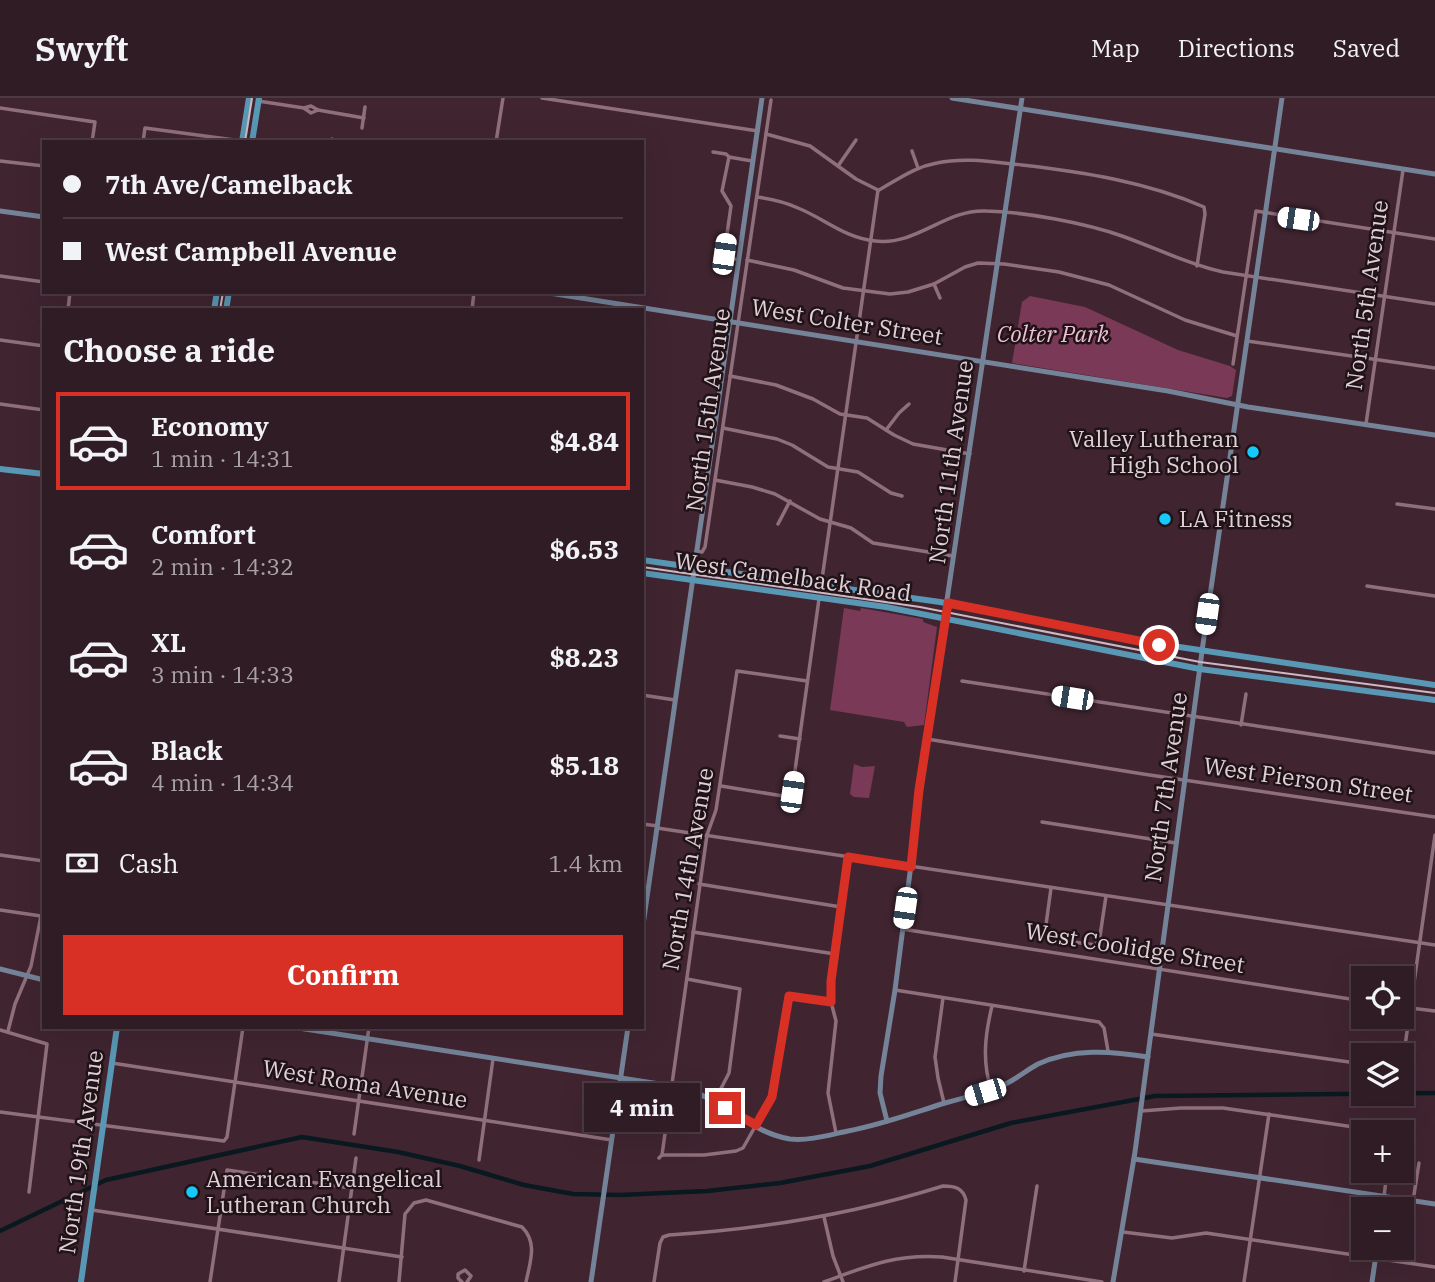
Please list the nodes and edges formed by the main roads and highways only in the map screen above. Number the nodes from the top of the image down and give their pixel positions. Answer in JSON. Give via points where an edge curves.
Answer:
{"nodes":[{"id":1,"x":248,"y":98,"type":"edge"},
{"id":2,"x":259,"y":100,"type":"edge"},
{"id":3,"x":242,"y":140,"type":"edge"},
{"id":4,"x":252,"y":140,"type":"edge"},
{"id":5,"x":0,"y":468,"type":"edge"},
{"id":6,"x":42,"y":474,"type":"edge"},
{"id":7,"x":644,"y":560,"type":"edge"},
{"id":8,"x":644,"y":573,"type":"edge"},
{"id":9,"x":1435,"y":685,"type":"edge"},
{"id":10,"x":1435,"y":700,"type":"edge"},
{"id":11,"x":117,"y":1029,"type":"edge"},
{"id":12,"x":83,"y":1282,"type":"edge"}],
"edges":[{"from":1,"to":3,"type":"main road"},
{"from":2,"to":4,"type":"main road"},
{"from":5,"to":6,"type":"main road"},
{"from":7,"to":9,"type":"main road","name":"West Camelback Road","via":[[948,603],[1097,634]]},
{"from":8,"to":10,"type":"main road","name":"West Camelback Road","via":[[945,617],[1200,668]]},
{"from":11,"to":12,"type":"main road","name":"North 19th Avenue"}]}
